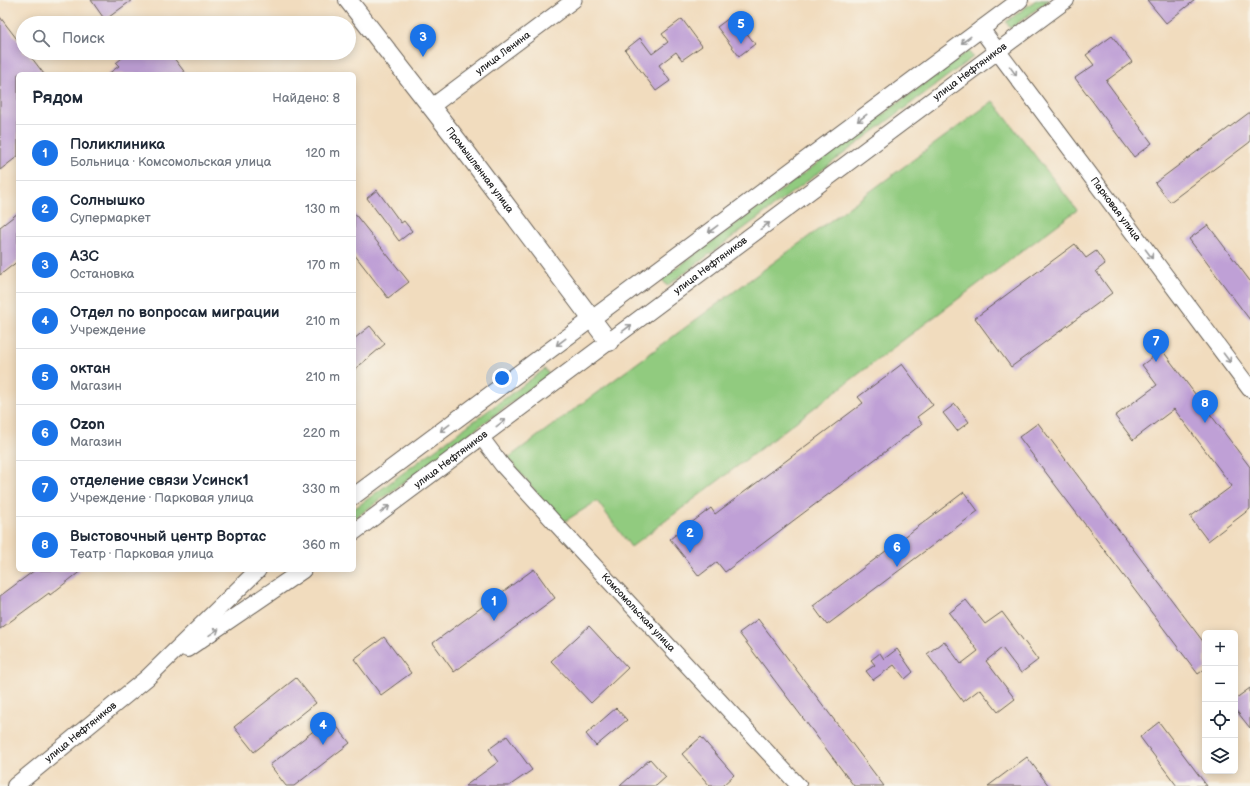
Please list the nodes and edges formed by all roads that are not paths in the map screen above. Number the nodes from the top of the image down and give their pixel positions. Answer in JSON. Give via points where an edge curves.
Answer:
{"nodes":[{"id":1,"x":348,"y":0,"type":"edge"},
{"id":2,"x":574,"y":0,"type":"edge"},
{"id":3,"x":1020,"y":0,"type":"edge"},
{"id":4,"x":1066,"y":0,"type":"edge"},
{"id":5,"x":981,"y":29,"type":"junction"},
{"id":6,"x":998,"y":52,"type":"junction"},
{"id":7,"x":431,"y":107,"type":"junction"},
{"id":8,"x":592,"y":319,"type":"junction"},
{"id":9,"x":610,"y":342,"type":"junction"},
{"id":10,"x":1250,"y":389,"type":"edge"},
{"id":11,"x":481,"y":437,"type":"junction"},
{"id":12,"x":356,"y":495,"type":"edge"},
{"id":13,"x":356,"y":531,"type":"edge"},
{"id":14,"x":256,"y":572,"type":"edge"},
{"id":15,"x":300,"y":572,"type":"edge"},
{"id":16,"x":147,"y":678,"type":"junction"},
{"id":17,"x":15,"y":786,"type":"edge"},
{"id":18,"x":799,"y":786,"type":"edge"}],
"edges":[{"from":1,"to":7,"type":"main road","name":"Промышленная улица"},
{"from":2,"to":7,"type":"street","name":"улица Ленина"},
{"from":3,"to":5,"type":"main road"},
{"from":4,"to":6,"type":"main road","name":"улица Нефтяников"},
{"from":5,"to":6,"type":"main road","name":"Парковая улица"},
{"from":5,"to":8,"type":"main road","one_way":true},
{"from":9,"to":6,"type":"main road","name":"улица Нефтяников","one_way":true},
{"from":6,"to":10,"type":"main road","name":"Парковая улица","one_way":true},
{"from":7,"to":8,"type":"main road","name":"Промышленная улица"},
{"from":8,"to":9,"type":"main road","name":"Промышленная улица"},
{"from":8,"to":12,"type":"main road","one_way":true},
{"from":11,"to":9,"type":"main road","name":"улица Нефтяников","one_way":true},
{"from":13,"to":11,"type":"main road","name":"улица Нефтяников","one_way":true},
{"from":11,"to":18,"type":"street","name":"Комсомольская улица","via":[[555,523]]},
{"from":14,"to":16,"type":"main road","name":"улица Нефтяников"},
{"from":16,"to":15,"type":"main road","name":"улица Нефтяников","one_way":true},
{"from":16,"to":17,"type":"main road","name":"улица Нефтяников"}]}
